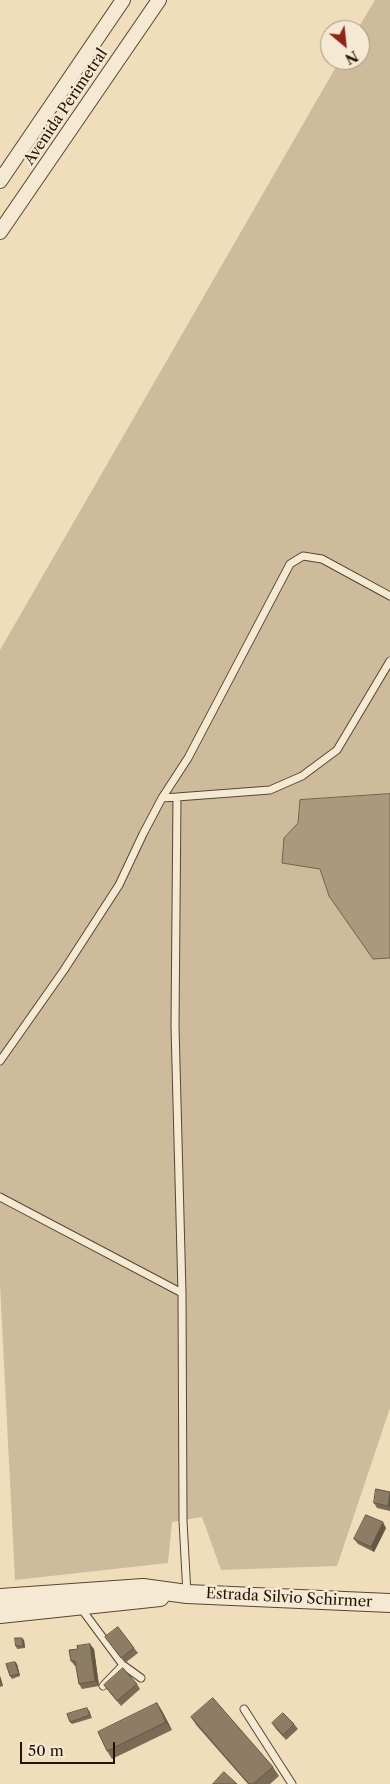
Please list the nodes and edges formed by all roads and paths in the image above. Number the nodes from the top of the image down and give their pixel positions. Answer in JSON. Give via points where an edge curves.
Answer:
{"nodes":[{"id":1,"x":123,"y":0,"type":"edge"},
{"id":2,"x":158,"y":0,"type":"edge"},
{"id":3,"x":0,"y":181,"type":"edge"},
{"id":4,"x":0,"y":232,"type":"edge"},
{"id":5,"x":390,"y":596,"type":"edge"},
{"id":6,"x":390,"y":661,"type":"edge"},
{"id":7,"x":177,"y":796,"type":"junction"},
{"id":8,"x":162,"y":798,"type":"junction"},
{"id":9,"x":0,"y":1061,"type":"edge"},
{"id":10,"x":0,"y":1197,"type":"edge"},
{"id":11,"x":182,"y":1293,"type":"junction"},
{"id":12,"x":187,"y":1594,"type":"junction"},
{"id":13,"x":0,"y":1598,"type":"edge"},
{"id":14,"x":390,"y":1603,"type":"edge"},
{"id":15,"x":79,"y":1606,"type":"junction"},
{"id":16,"x":0,"y":1614,"type":"edge"},
{"id":17,"x":123,"y":1665,"type":"junction"},
{"id":18,"x":141,"y":1678,"type":"dead end"},
{"id":19,"x":103,"y":1686,"type":"edge"},
{"id":20,"x":244,"y":1709,"type":"dead end"},
{"id":21,"x":292,"y":1784,"type":"edge"}],
"edges":[{"from":1,"to":3,"type":"street","name":"Avenida Perimetral"},
{"from":2,"to":4,"type":"street","name":"Avenida Perimetral"},
{"from":5,"to":8,"type":"lane","via":[[322,560],[303,556],[290,564],[188,758]]},
{"from":6,"to":7,"type":"lane","via":[[338,750],[302,776],[270,790]]},
{"from":7,"to":8,"type":"lane"},
{"from":7,"to":11,"type":"lane","via":[[176,1026]]},
{"from":8,"to":9,"type":"lane","via":[[119,884]]},
{"from":10,"to":11,"type":"lane"},
{"from":11,"to":12,"type":"lane","via":[[183,1521]]},
{"from":12,"to":13,"type":"street","name":"Estrada Silvio Schirmer","via":[[143,1588]]},
{"from":12,"to":14,"type":"street","name":"Estrada Silvio Schirmer"},
{"from":12,"to":15,"type":"street","name":"Estrada Silvio Schirmer"},
{"from":15,"to":16,"type":"street","name":"Estrada Silvio Schirmer"},
{"from":15,"to":17,"type":"lane"},
{"from":17,"to":18,"type":"lane"},
{"from":17,"to":19,"type":"lane"},
{"from":20,"to":21,"type":"lane"}]}
